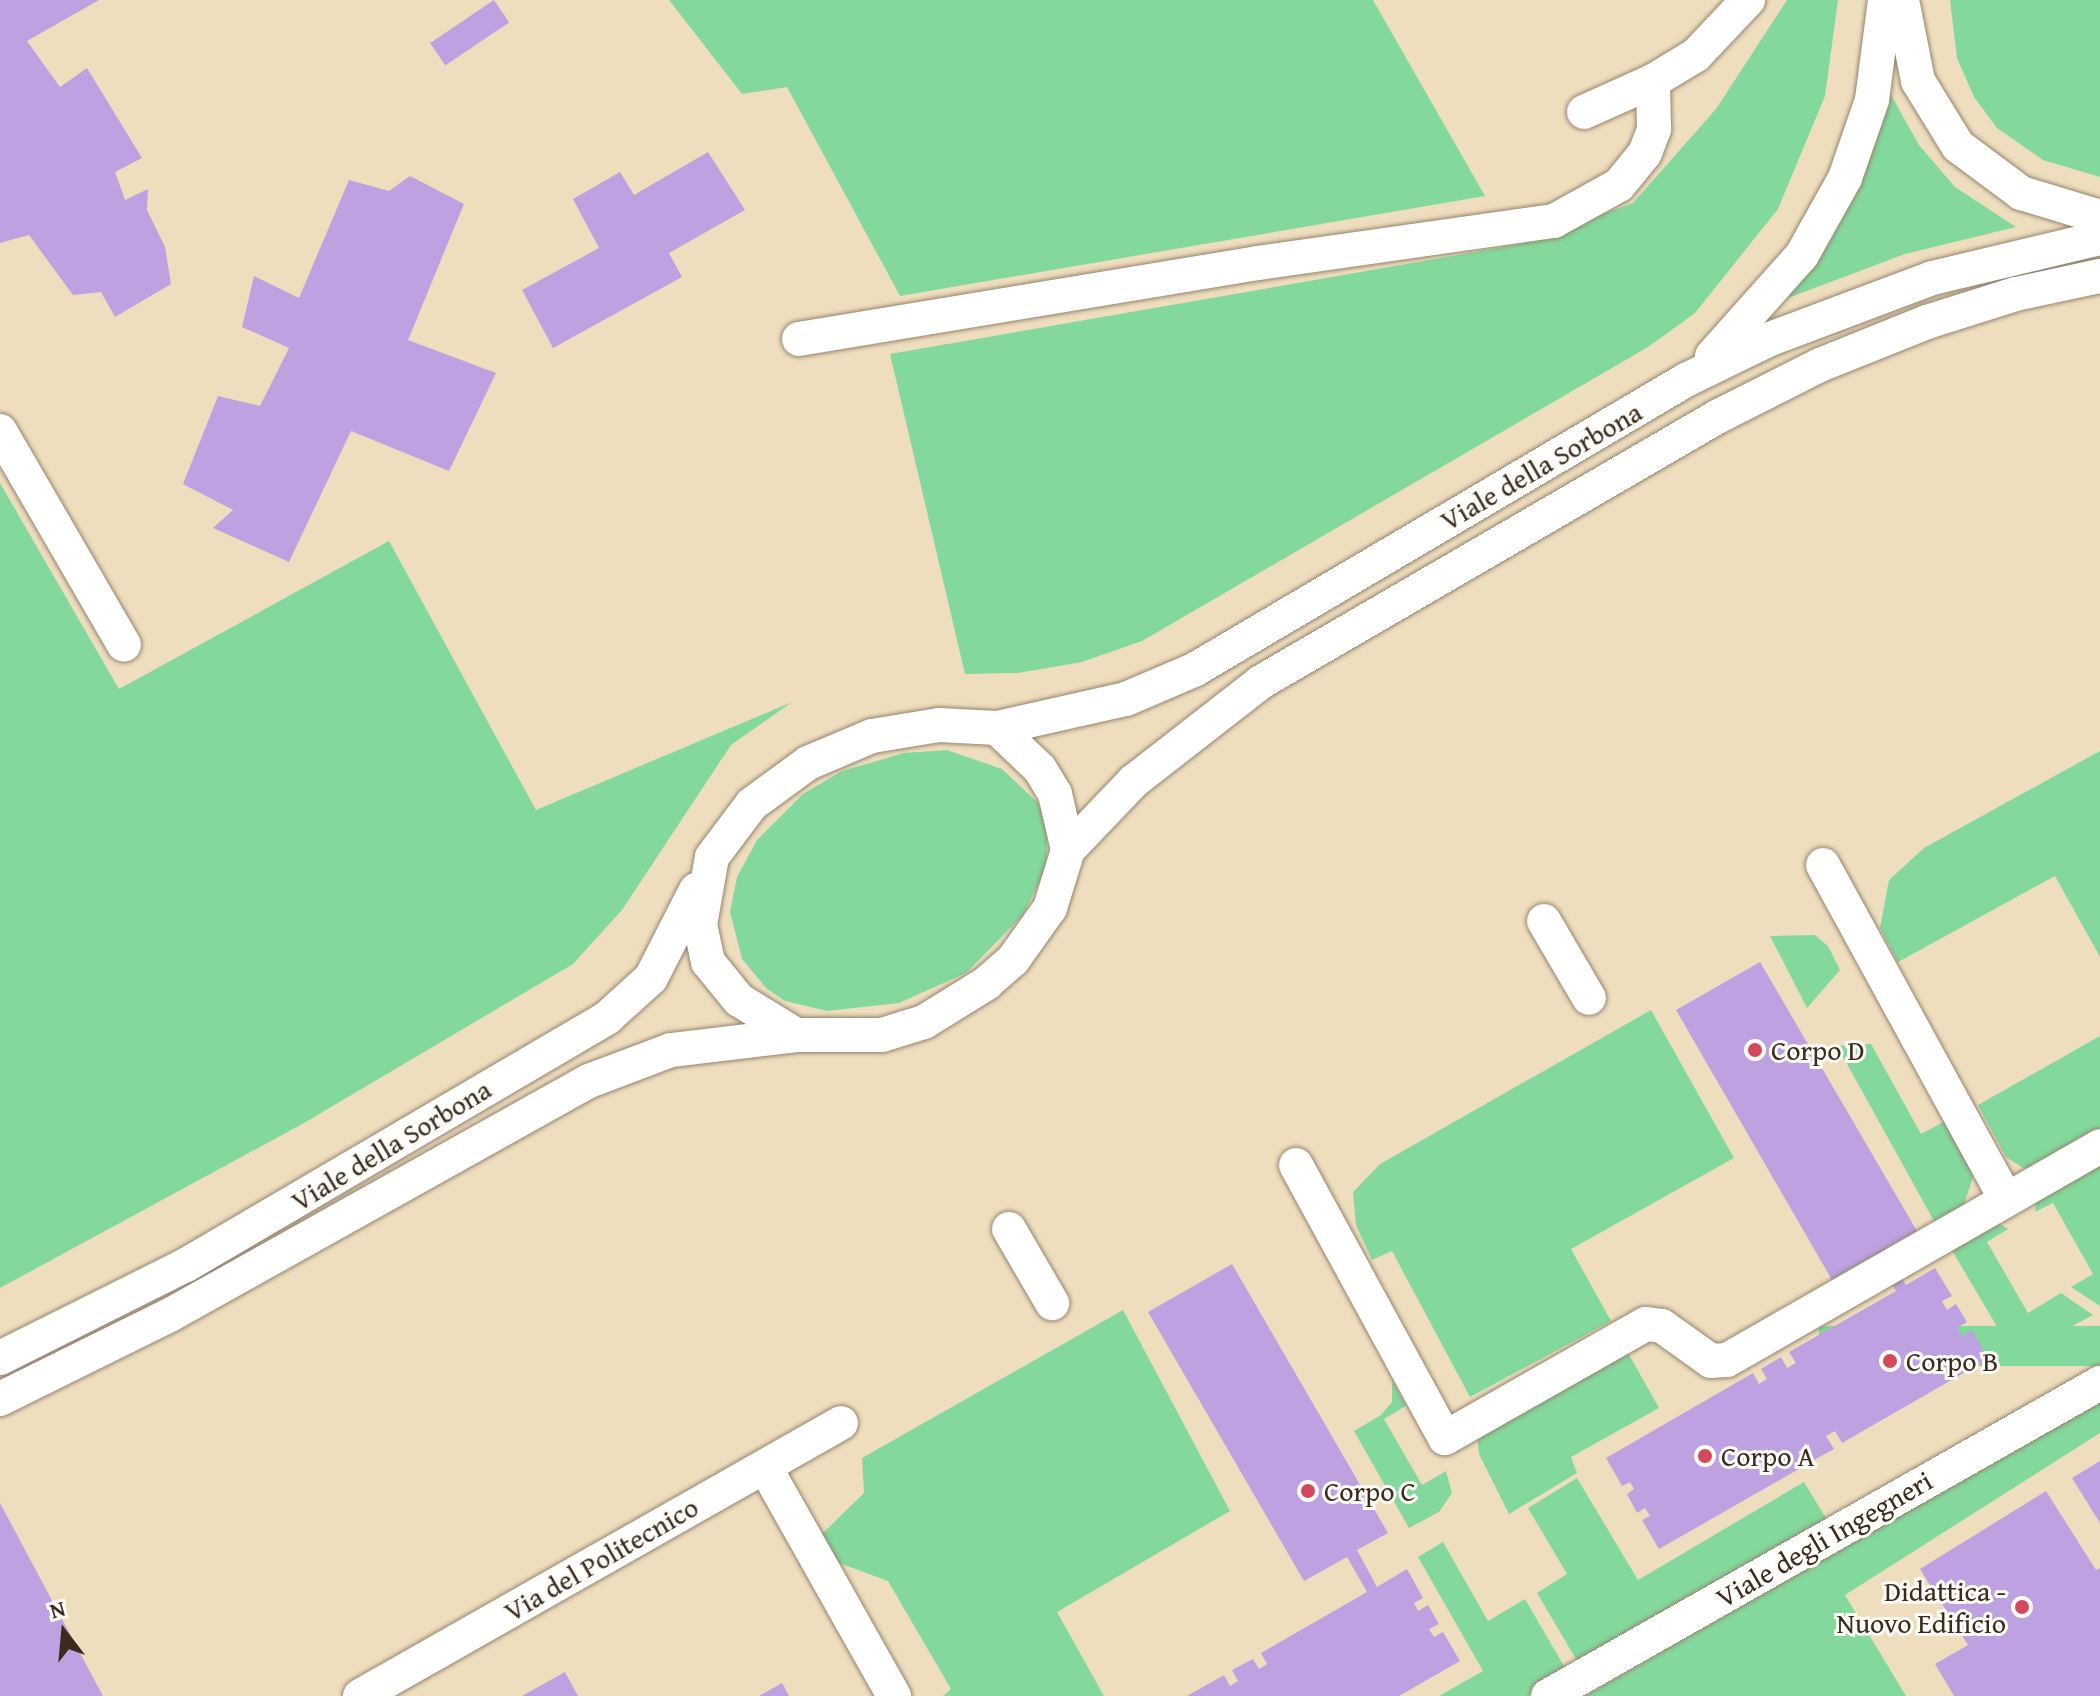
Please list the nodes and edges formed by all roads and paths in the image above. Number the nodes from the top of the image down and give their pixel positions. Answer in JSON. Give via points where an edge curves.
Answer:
{"nodes":[{"id":1,"x":1748,"y":0,"type":"edge"},
{"id":2,"x":1898,"y":0,"type":"edge"},
{"id":3,"x":1653,"y":81,"type":"junction"},
{"id":4,"x":1584,"y":112,"type":"dead end"},
{"id":5,"x":2100,"y":217,"type":"edge"},
{"id":6,"x":2100,"y":238,"type":"edge"},
{"id":7,"x":2100,"y":276,"type":"edge"},
{"id":8,"x":799,"y":339,"type":"dead end"},
{"id":9,"x":1686,"y":380,"type":"junction"},
{"id":10,"x":3,"y":442,"type":"edge"},
{"id":11,"x":124,"y":645,"type":"dead end"},
{"id":12,"x":997,"y":728,"type":"junction"},
{"id":13,"x":1068,"y":850,"type":"junction"},
{"id":14,"x":712,"y":857,"type":"junction"},
{"id":15,"x":1823,"y":865,"type":"dead end"},
{"id":16,"x":1544,"y":921,"type":"dead end"},
{"id":17,"x":1589,"y":998,"type":"dead end"},
{"id":18,"x":796,"y":1035,"type":"junction"},
{"id":19,"x":2100,"y":1146,"type":"edge"},
{"id":20,"x":1296,"y":1165,"type":"dead end"},
{"id":21,"x":2006,"y":1199,"type":"junction"},
{"id":22,"x":1009,"y":1229,"type":"dead end"},
{"id":23,"x":1052,"y":1303,"type":"dead end"},
{"id":24,"x":0,"y":1358,"type":"edge"},
{"id":25,"x":2100,"y":1383,"type":"edge"},
{"id":26,"x":0,"y":1399,"type":"edge"},
{"id":27,"x":841,"y":1423,"type":"dead end"},
{"id":28,"x":765,"y":1467,"type":"junction"},
{"id":29,"x":360,"y":1696,"type":"edge"},
{"id":30,"x":894,"y":1696,"type":"edge"},
{"id":31,"x":1548,"y":1696,"type":"edge"}],
"edges":[{"from":1,"to":3,"type":"street","via":[[1696,55]]},
{"from":2,"to":5,"type":"street","via":[[1918,81],[1958,146],[2021,193]]},
{"from":2,"to":9,"type":"street","via":[[1864,129],[1818,231],[1747,322]]},
{"from":3,"to":4,"type":"street"},
{"from":3,"to":8,"type":"street","via":[[1654,129],[1645,153],[1619,185],[1554,221],[1258,263]]},
{"from":6,"to":9,"type":"street","name":"Viale della Sorbona","via":[[1972,267],[1860,301]]},
{"from":7,"to":13,"type":"street","name":"Viale della Sorbona","via":[[2016,294],[1927,322],[1820,365],[1685,435],[1261,682],[1134,781]]},
{"from":9,"to":12,"type":"street","name":"Viale della Sorbona","via":[[1194,670],[1126,699]]},
{"from":10,"to":11,"type":"street"},
{"from":12,"to":13,"type":"street","via":[[1040,769],[1055,794]]},
{"from":12,"to":14,"type":"street","name":"Viale della Sorbona","via":[[904,729],[825,755],[752,804]]},
{"from":13,"to":18,"type":"street","name":"Viale della Sorbona","via":[[1037,930],[987,983],[953,1006],[896,1032],[841,1038]]},
{"from":14,"to":18,"type":"street","via":[[700,925],[708,962],[739,1000]]},
{"from":14,"to":24,"type":"street","name":"Viale della Sorbona","via":[[662,961],[624,1006],[186,1265]]},
{"from":15,"to":21,"type":"street"},
{"from":16,"to":17,"type":"street"},
{"from":18,"to":26,"type":"street","name":"Viale della Sorbona","via":[[671,1050],[589,1081],[170,1315]]},
{"from":19,"to":21,"type":"street"},
{"from":20,"to":21,"type":"street","via":[[1445,1438],[1646,1324],[1662,1326],[1711,1361],[1727,1360]]},
{"from":22,"to":23,"type":"street"},
{"from":25,"to":31,"type":"street","name":"Viale degli Ingegneri"},
{"from":27,"to":28,"type":"street","name":"Via del Politecnico"},
{"from":28,"to":29,"type":"street","name":"Via del Politecnico"},
{"from":28,"to":30,"type":"street"}]}
